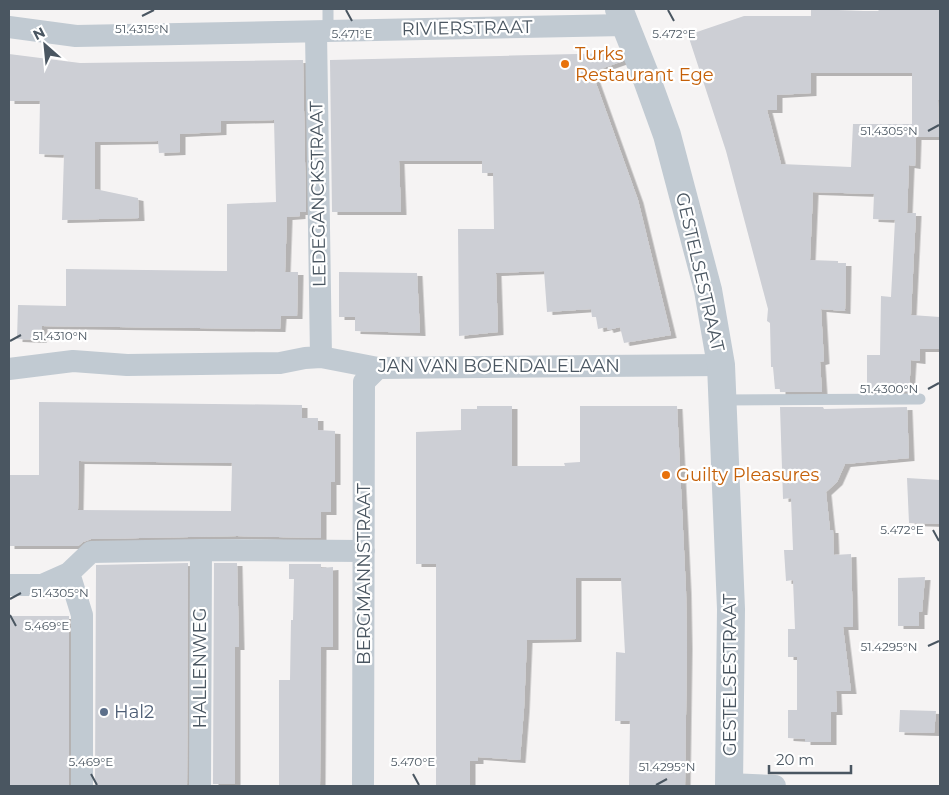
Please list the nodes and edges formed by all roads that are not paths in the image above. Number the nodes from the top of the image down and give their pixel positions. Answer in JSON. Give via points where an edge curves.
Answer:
{"nodes":[{"id":1,"x":328,"y":9,"type":"edge"},
{"id":2,"x":625,"y":14,"type":"edge"},
{"id":3,"x":9,"y":27,"type":"edge"},
{"id":4,"x":322,"y":31,"type":"junction"},
{"id":5,"x":321,"y":357,"type":"junction"},
{"id":6,"x":721,"y":365,"type":"junction"},
{"id":7,"x":378,"y":368,"type":"junction"},
{"id":8,"x":9,"y":369,"type":"edge"},
{"id":9,"x":920,"y":399,"type":"dead end"},
{"id":10,"x":723,"y":400,"type":"junction"},
{"id":11,"x":201,"y":550,"type":"junction"},
{"id":12,"x":364,"y":551,"type":"junction"},
{"id":13,"x":70,"y":573,"type":"junction"},
{"id":14,"x":9,"y":585,"type":"edge"},
{"id":15,"x":729,"y":785,"type":"edge"},
{"id":16,"x":82,"y":786,"type":"edge"},
{"id":17,"x":200,"y":786,"type":"edge"},
{"id":18,"x":363,"y":786,"type":"edge"},
{"id":19,"x":775,"y":786,"type":"edge"}],
"edges":[{"from":1,"to":4,"type":"lane"},
{"from":2,"to":4,"type":"street","name":"RIVIERSTRAAT"},
{"from":2,"to":6,"type":"street","name":"GESTELSESTRAAT","via":[[666,135],[708,290]]},
{"from":3,"to":4,"type":"street","name":"RIVIERSTRAAT","via":[[76,36]]},
{"from":4,"to":5,"type":"street","name":"LEDEGANCKSTRAAT"},
{"from":5,"to":7,"type":"street","name":"JAN VAN BOENDALELAAN"},
{"from":5,"to":8,"type":"street","name":"JAN VAN BOENDALELAAN","via":[[280,362],[127,365],[73,361]]},
{"from":6,"to":7,"type":"street","name":"JAN VAN BOENDALELAAN"},
{"from":6,"to":10,"type":"street","name":"GESTELSESTRAAT"},
{"from":7,"to":12,"type":"street","name":"BERGMANNSTRAAT","via":[[364,382]]},
{"from":9,"to":10,"type":"lane"},
{"from":10,"to":15,"type":"street","name":"GESTELSESTRAAT","via":[[731,609]]},
{"from":11,"to":12,"type":"street"},
{"from":11,"to":13,"type":"street","via":[[91,552]]},
{"from":11,"to":17,"type":"street","name":"HALLENWEG"},
{"from":12,"to":18,"type":"street","name":"BERGMANNSTRAAT"},
{"from":13,"to":14,"type":"street","via":[[42,585]]},
{"from":13,"to":16,"type":"street","via":[[82,615]]},
{"from":15,"to":19,"type":"street"}]}
